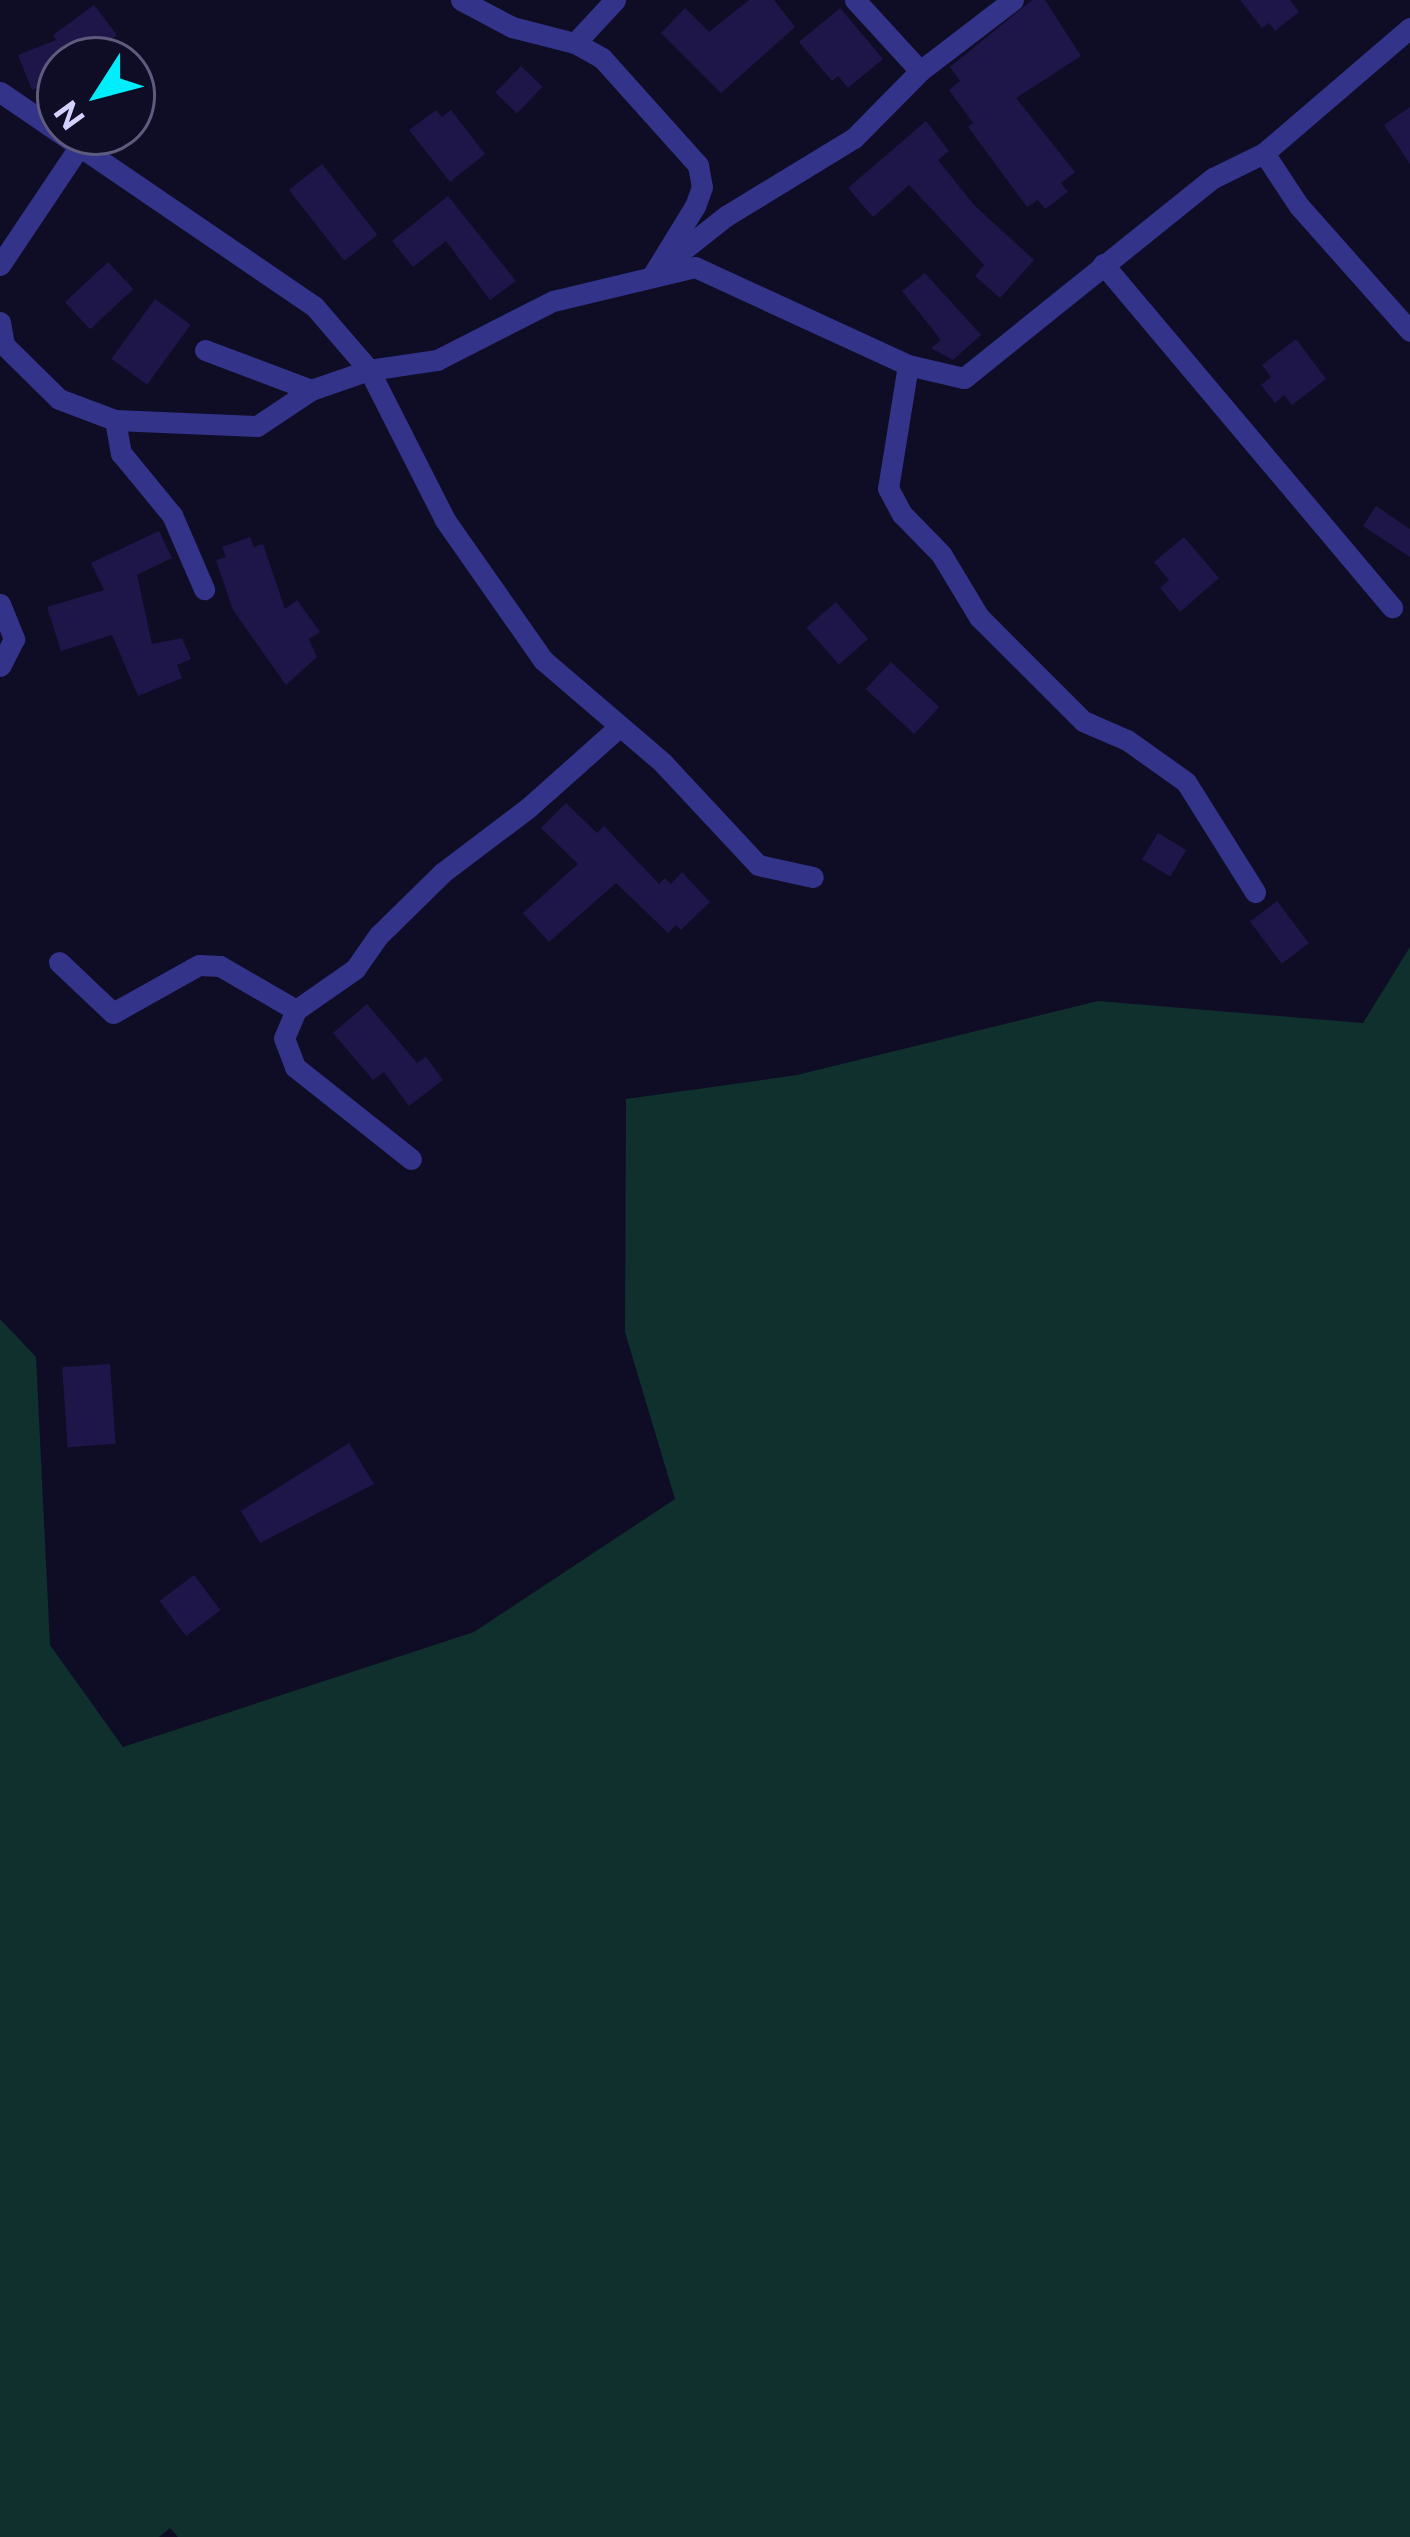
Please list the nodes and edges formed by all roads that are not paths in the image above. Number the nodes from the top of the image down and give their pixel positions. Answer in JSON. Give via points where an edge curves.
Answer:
{"nodes":[{"id":1,"x":461,"y":0,"type":"edge"},
{"id":2,"x":615,"y":0,"type":"edge"},
{"id":3,"x":855,"y":0,"type":"edge"},
{"id":4,"x":1013,"y":0,"type":"edge"},
{"id":5,"x":1410,"y":28,"type":"edge"},
{"id":6,"x":575,"y":44,"type":"junction"},
{"id":7,"x":920,"y":71,"type":"junction"},
{"id":8,"x":0,"y":92,"type":"edge"},
{"id":9,"x":36,"y":117,"type":"edge"},
{"id":10,"x":1264,"y":153,"type":"junction"},
{"id":11,"x":73,"y":156,"type":"edge"},
{"id":12,"x":92,"y":156,"type":"edge"},
{"id":13,"x":1102,"y":264,"type":"junction"},
{"id":14,"x":0,"y":266,"type":"edge"},
{"id":15,"x":654,"y":273,"type":"junction"},
{"id":16,"x":0,"y":322,"type":"edge"},
{"id":17,"x":1410,"y":331,"type":"edge"},
{"id":18,"x":2,"y":348,"type":"edge"},
{"id":19,"x":205,"y":350,"type":"dead end"},
{"id":20,"x":908,"y":365,"type":"junction"},
{"id":21,"x":369,"y":370,"type":"junction"},
{"id":22,"x":311,"y":390,"type":"junction"},
{"id":23,"x":116,"y":420,"type":"junction"},
{"id":24,"x":204,"y":589,"type":"dead end"},
{"id":25,"x":0,"y":604,"type":"edge"},
{"id":26,"x":1392,"y":607,"type":"dead end"},
{"id":27,"x":0,"y":666,"type":"edge"},
{"id":28,"x":619,"y":727,"type":"junction"},
{"id":29,"x":812,"y":877,"type":"dead end"},
{"id":30,"x":1256,"y":892,"type":"dead end"},
{"id":31,"x":58,"y":962,"type":"dead end"},
{"id":32,"x":296,"y":1010,"type":"junction"},
{"id":33,"x":411,"y":1159,"type":"dead end"}],
"edges":[{"from":1,"to":6,"type":"street","via":[[512,27]]},
{"from":2,"to":6,"type":"street"},
{"from":3,"to":7,"type":"street"},
{"from":4,"to":7,"type":"street"},
{"from":5,"to":10,"type":"street"},
{"from":6,"to":15,"type":"street","via":[[602,58],[698,165],[695,206]]},
{"from":7,"to":15,"type":"street","via":[[854,139],[726,216]]},
{"from":8,"to":9,"type":"street"},
{"from":10,"to":13,"type":"street","via":[[1213,178]]},
{"from":10,"to":17,"type":"street","via":[[1299,206]]},
{"from":11,"to":14,"type":"street"},
{"from":12,"to":21,"type":"street","via":[[314,306]]},
{"from":13,"to":20,"type":"street","via":[[964,378]]},
{"from":13,"to":26,"type":"street"},
{"from":15,"to":20,"type":"street","via":[[695,267]]},
{"from":15,"to":21,"type":"street","via":[[553,301],[437,360]]},
{"from":16,"to":18,"type":"street"},
{"from":18,"to":23,"type":"street","via":[[59,399]]},
{"from":19,"to":22,"type":"street"},
{"from":20,"to":30,"type":"street","via":[[888,488],[902,514],[940,554],[979,617],[1083,721],[1127,740],[1186,782]]},
{"from":21,"to":22,"type":"street"},
{"from":21,"to":28,"type":"street","via":[[445,520],[543,660]]},
{"from":22,"to":23,"type":"street","via":[[257,426]]},
{"from":23,"to":24,"type":"street","via":[[122,453],[172,515]]},
{"from":25,"to":27,"type":"street","via":[[14,638]]},
{"from":28,"to":29,"type":"street","via":[[758,865]]},
{"from":28,"to":32,"type":"street","via":[[442,873],[355,968]]},
{"from":31,"to":32,"type":"street","via":[[113,1012],[199,965],[220,966]]},
{"from":32,"to":33,"type":"street","via":[[284,1038],[296,1067]]}]}
